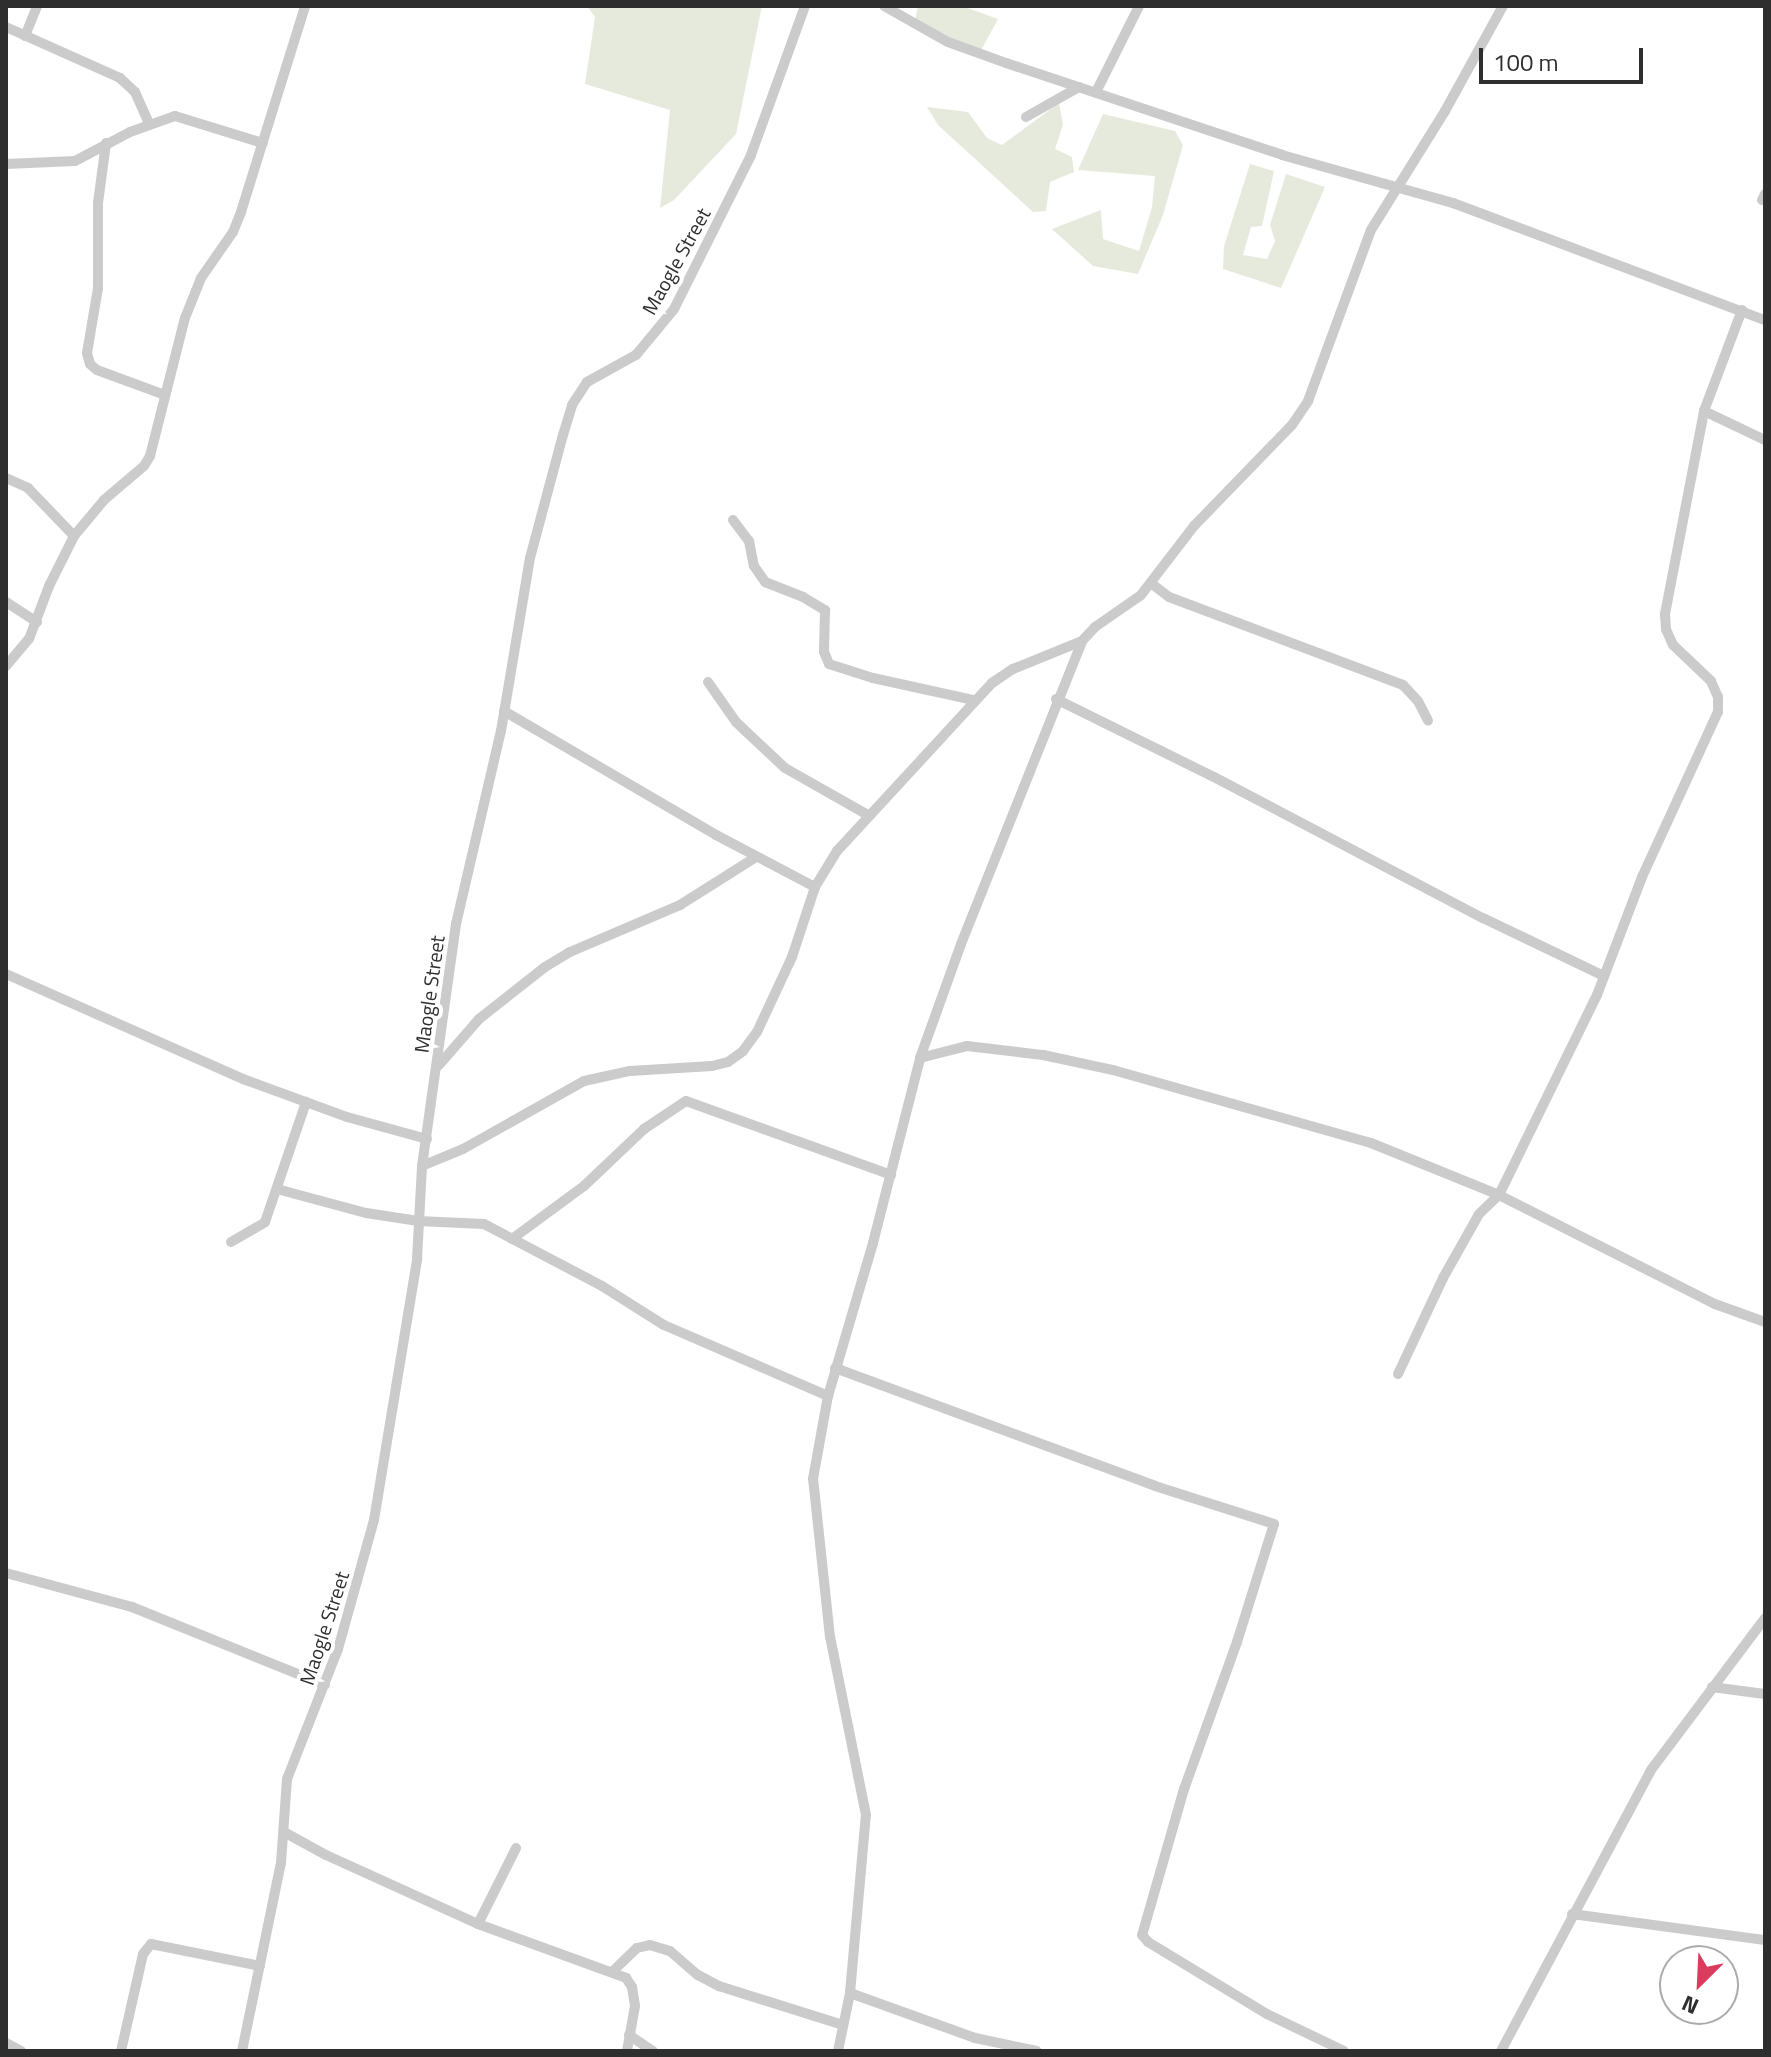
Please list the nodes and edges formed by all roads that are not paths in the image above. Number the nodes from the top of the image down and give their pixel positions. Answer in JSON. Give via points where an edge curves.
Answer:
{"nodes":[{"id":1,"x":37,"y":6,"type":"edge"},
{"id":2,"x":305,"y":6,"type":"edge"},
{"id":3,"x":805,"y":6,"type":"edge"},
{"id":4,"x":884,"y":6,"type":"edge"},
{"id":5,"x":1139,"y":6,"type":"edge"},
{"id":6,"x":1503,"y":6,"type":"edge"},
{"id":7,"x":6,"y":27,"type":"edge"},
{"id":8,"x":25,"y":36,"type":"junction"},
{"id":9,"x":1079,"y":87,"type":"junction"},
{"id":10,"x":1096,"y":92,"type":"junction"},
{"id":11,"x":1026,"y":117,"type":"dead end"},
{"id":12,"x":150,"y":125,"type":"junction"},
{"id":13,"x":106,"y":143,"type":"junction"},
{"id":14,"x":263,"y":143,"type":"junction"},
{"id":15,"x":6,"y":164,"type":"edge"},
{"id":16,"x":1397,"y":188,"type":"junction"},
{"id":17,"x":1742,"y":310,"type":"junction"},
{"id":18,"x":1765,"y":320,"type":"edge"},
{"id":19,"x":165,"y":395,"type":"junction"},
{"id":20,"x":1704,"y":411,"type":"junction"},
{"id":21,"x":1765,"y":440,"type":"edge"},
{"id":22,"x":6,"y":478,"type":"edge"},
{"id":23,"x":733,"y":520,"type":"dead end"},
{"id":24,"x":74,"y":536,"type":"junction"},
{"id":25,"x":1152,"y":584,"type":"junction"},
{"id":26,"x":6,"y":602,"type":"edge"},
{"id":27,"x":37,"y":622,"type":"junction"},
{"id":28,"x":1082,"y":641,"type":"junction"},
{"id":29,"x":6,"y":666,"type":"edge"},
{"id":30,"x":708,"y":682,"type":"dead end"},
{"id":31,"x":1056,"y":699,"type":"junction"},
{"id":32,"x":973,"y":700,"type":"junction"},
{"id":33,"x":504,"y":711,"type":"junction"},
{"id":34,"x":1428,"y":721,"type":"dead end"},
{"id":35,"x":868,"y":815,"type":"junction"},
{"id":36,"x":756,"y":857,"type":"junction"},
{"id":37,"x":815,"y":887,"type":"junction"},
{"id":38,"x":6,"y":974,"type":"edge"},
{"id":39,"x":1604,"y":976,"type":"junction"},
{"id":40,"x":920,"y":1058,"type":"junction"},
{"id":41,"x":437,"y":1066,"type":"junction"},
{"id":42,"x":306,"y":1102,"type":"junction"},
{"id":43,"x":427,"y":1139,"type":"junction"},
{"id":44,"x":422,"y":1166,"type":"junction"},
{"id":45,"x":891,"y":1175,"type":"junction"},
{"id":46,"x":277,"y":1189,"type":"junction"},
{"id":47,"x":1499,"y":1195,"type":"junction"},
{"id":48,"x":418,"y":1221,"type":"junction"},
{"id":49,"x":512,"y":1239,"type":"junction"},
{"id":50,"x":231,"y":1242,"type":"dead end"},
{"id":51,"x":1765,"y":1322,"type":"edge"},
{"id":52,"x":835,"y":1368,"type":"junction"},
{"id":53,"x":1398,"y":1374,"type":"dead end"},
{"id":54,"x":828,"y":1396,"type":"junction"},
{"id":55,"x":6,"y":1573,"type":"edge"},
{"id":56,"x":1765,"y":1618,"type":"edge"},
{"id":57,"x":325,"y":1685,"type":"junction"},
{"id":58,"x":1712,"y":1687,"type":"junction"},
{"id":59,"x":1765,"y":1694,"type":"edge"},
{"id":60,"x":284,"y":1832,"type":"junction"},
{"id":61,"x":516,"y":1848,"type":"dead end"},
{"id":62,"x":1572,"y":1914,"type":"junction"},
{"id":63,"x":478,"y":1924,"type":"junction"},
{"id":64,"x":1765,"y":1940,"type":"edge"},
{"id":65,"x":260,"y":1966,"type":"junction"},
{"id":66,"x":613,"y":1971,"type":"junction"},
{"id":67,"x":850,"y":1993,"type":"junction"},
{"id":68,"x":843,"y":2025,"type":"junction"},
{"id":69,"x":629,"y":2035,"type":"junction"},
{"id":70,"x":6,"y":2043,"type":"edge"},
{"id":71,"x":21,"y":2051,"type":"edge"},
{"id":72,"x":121,"y":2051,"type":"edge"},
{"id":73,"x":242,"y":2051,"type":"edge"},
{"id":74,"x":627,"y":2051,"type":"edge"},
{"id":75,"x":653,"y":2051,"type":"edge"},
{"id":76,"x":838,"y":2051,"type":"edge"},
{"id":77,"x":1037,"y":2051,"type":"edge"},
{"id":78,"x":1344,"y":2051,"type":"edge"},
{"id":79,"x":1501,"y":2051,"type":"edge"}],
"edges":[{"from":1,"to":8,"type":"street"},
{"from":2,"to":14,"type":"street"},
{"from":3,"to":33,"type":"street","name":"Maogle Street","via":[[751,155],[674,309],[652,340],[587,382],[572,405],[530,558]]},
{"from":4,"to":9,"type":"street","via":[[948,42]]},
{"from":5,"to":10,"type":"street"},
{"from":6,"to":16,"type":"street"},
{"from":7,"to":8,"type":"street"},
{"from":8,"to":12,"type":"street","via":[[120,78],[135,92]]},
{"from":9,"to":10,"type":"street"},
{"from":9,"to":11,"type":"street"},
{"from":10,"to":16,"type":"street"},
{"from":12,"to":13,"type":"street"},
{"from":12,"to":14,"type":"street","via":[[175,116],[191,118]]},
{"from":13,"to":15,"type":"street","via":[[65,163]]},
{"from":13,"to":19,"type":"street","via":[[98,203],[98,288],[87,353],[97,370]]},
{"from":14,"to":19,"type":"street","via":[[233,232],[209,263],[190,305]]},
{"from":16,"to":17,"type":"street","via":[[1483,214]]},
{"from":16,"to":25,"type":"street","via":[[1363,248],[1308,401],[1255,466],[1194,526]]},
{"from":17,"to":18,"type":"street"},
{"from":17,"to":20,"type":"street"},
{"from":19,"to":24,"type":"street","via":[[144,466],[104,500]]},
{"from":20,"to":21,"type":"street"},
{"from":20,"to":39,"type":"street","via":[[1669,587],[1666,629],[1673,645],[1711,681],[1718,712],[1642,877]]},
{"from":22,"to":24,"type":"street","via":[[28,488]]},
{"from":23,"to":32,"type":"street","via":[[749,541],[754,566],[765,582],[825,610],[824,652],[829,664]]},
{"from":24,"to":27,"type":"street"},
{"from":25,"to":28,"type":"street"},
{"from":25,"to":34,"type":"street","via":[[1169,597],[1403,685]]},
{"from":26,"to":27,"type":"street"},
{"from":27,"to":29,"type":"street"},
{"from":28,"to":31,"type":"street"},
{"from":28,"to":32,"type":"street","via":[[1013,669]]},
{"from":30,"to":35,"type":"street","via":[[736,722],[785,768]]},
{"from":31,"to":39,"type":"street"},
{"from":31,"to":40,"type":"street"},
{"from":32,"to":35,"type":"street"},
{"from":33,"to":36,"type":"street"},
{"from":33,"to":41,"type":"street","name":"Maogle Street","via":[[456,924]]},
{"from":35,"to":37,"type":"street"},
{"from":36,"to":37,"type":"street"},
{"from":36,"to":41,"type":"street","via":[[680,905],[545,967],[479,1019]]},
{"from":37,"to":44,"type":"street","via":[[792,957],[757,1032],[728,1062],[584,1081]]},
{"from":38,"to":42,"type":"street","via":[[140,1036]]},
{"from":39,"to":47,"type":"street"},
{"from":40,"to":45,"type":"street"},
{"from":40,"to":47,"type":"street","via":[[967,1046],[1113,1070],[1359,1139]]},
{"from":41,"to":43,"type":"street","name":"Maogle Street"},
{"from":42,"to":43,"type":"street"},
{"from":42,"to":46,"type":"street"},
{"from":43,"to":44,"type":"street","name":"Maogle Street"},
{"from":44,"to":48,"type":"street","name":"Maogle Street"},
{"from":45,"to":49,"type":"street","via":[[686,1101],[644,1129],[584,1186]]},
{"from":45,"to":52,"type":"street"},
{"from":46,"to":48,"type":"street"},
{"from":46,"to":50,"type":"street","via":[[265,1222]]},
{"from":47,"to":51,"type":"street","via":[[1715,1304]]},
{"from":47,"to":53,"type":"street","via":[[1479,1214]]},
{"from":48,"to":49,"type":"street","via":[[472,1221]]},
{"from":48,"to":57,"type":"street","name":"Maogle Street","via":[[417,1259],[374,1520]]},
{"from":49,"to":54,"type":"street","via":[[664,1325]]},
{"from":52,"to":54,"type":"street"},
{"from":52,"to":78,"type":"street","via":[[1155,1486],[1274,1524],[1184,1789],[1142,1935],[1267,2014]]},
{"from":54,"to":67,"type":"street","via":[[815,1458],[813,1501],[837,1681],[866,1815]]},
{"from":55,"to":57,"type":"street","via":[[132,1607]]},
{"from":56,"to":58,"type":"street"},
{"from":57,"to":60,"type":"street","name":"Maogle Street","via":[[287,1779]]},
{"from":58,"to":59,"type":"street"},
{"from":58,"to":62,"type":"street","via":[[1651,1770]]},
{"from":60,"to":63,"type":"street"},
{"from":60,"to":65,"type":"street","name":"Maogle Street"},
{"from":61,"to":63,"type":"street"},
{"from":62,"to":64,"type":"street"},
{"from":62,"to":79,"type":"street"},
{"from":63,"to":66,"type":"street"},
{"from":65,"to":72,"type":"street","via":[[151,1944],[143,1954]]},
{"from":65,"to":73,"type":"street","name":"Maogle Street"},
{"from":66,"to":68,"type":"street","via":[[637,1948],[650,1945],[670,1951],[719,1986]]},
{"from":66,"to":69,"type":"street","via":[[632,1987],[635,2006]]},
{"from":67,"to":68,"type":"street"},
{"from":67,"to":77,"type":"street","via":[[975,2038]]},
{"from":68,"to":76,"type":"street"},
{"from":69,"to":74,"type":"street"},
{"from":69,"to":75,"type":"street"},
{"from":70,"to":71,"type":"street"}]}
